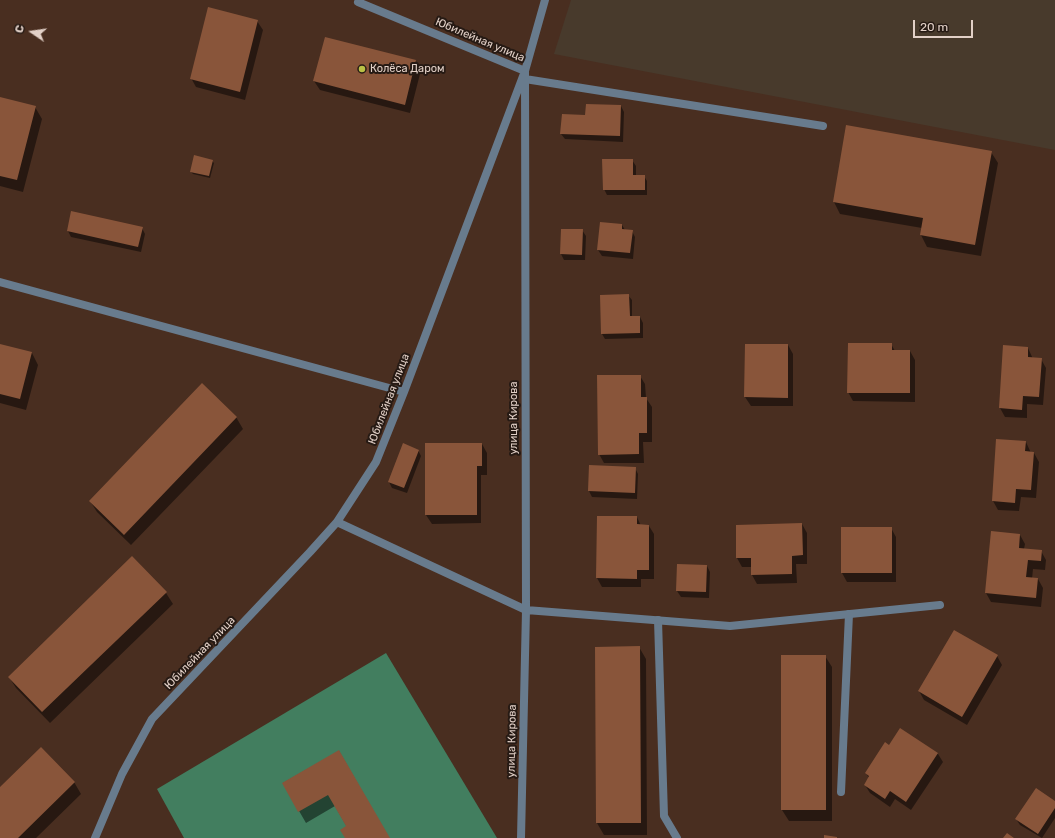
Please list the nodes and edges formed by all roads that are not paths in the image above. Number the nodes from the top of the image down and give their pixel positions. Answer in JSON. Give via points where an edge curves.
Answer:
{"nodes":[{"id":1,"x":359,"y":0,"type":"edge"},
{"id":2,"x":545,"y":0,"type":"edge"},
{"id":3,"x":525,"y":70,"type":"junction"},
{"id":4,"x":525,"y":79,"type":"junction"},
{"id":5,"x":823,"y":126,"type":"dead end"},
{"id":6,"x":0,"y":282,"type":"edge"},
{"id":7,"x":404,"y":392,"type":"junction"},
{"id":8,"x":337,"y":522,"type":"junction"},
{"id":9,"x":940,"y":605,"type":"dead end"},
{"id":10,"x":526,"y":610,"type":"junction"},
{"id":11,"x":849,"y":614,"type":"junction"},
{"id":12,"x":658,"y":620,"type":"junction"},
{"id":13,"x":841,"y":792,"type":"dead end"},
{"id":14,"x":95,"y":838,"type":"edge"},
{"id":15,"x":521,"y":838,"type":"edge"},
{"id":16,"x":677,"y":838,"type":"edge"}],
"edges":[{"from":1,"to":3,"type":"street","name":"Юбилейная улица","via":[[358,2]]},
{"from":2,"to":3,"type":"street","name":"улица Кирова"},
{"from":3,"to":4,"type":"street","name":"улица Кирова"},
{"from":3,"to":7,"type":"street","name":"Юбилейная улица"},
{"from":4,"to":5,"type":"street"},
{"from":4,"to":10,"type":"street","name":"улица Кирова"},
{"from":6,"to":7,"type":"street"},
{"from":7,"to":8,"type":"street","name":"Юбилейная улица","via":[[376,462]]},
{"from":8,"to":10,"type":"street"},
{"from":8,"to":14,"type":"street","name":"Юбилейная улица","via":[[152,719],[122,774]]},
{"from":9,"to":11,"type":"street"},
{"from":10,"to":12,"type":"street"},
{"from":10,"to":15,"type":"street","name":"улица Кирова"},
{"from":11,"to":12,"type":"street","via":[[730,626]]},
{"from":11,"to":13,"type":"street"},
{"from":12,"to":16,"type":"street","via":[[664,816]]}]}
